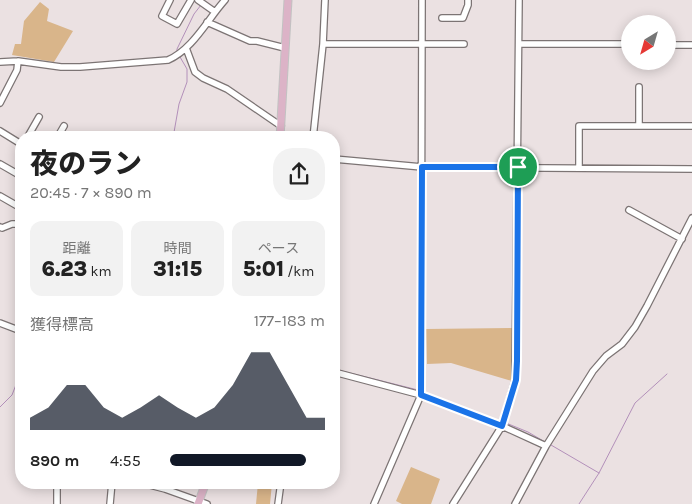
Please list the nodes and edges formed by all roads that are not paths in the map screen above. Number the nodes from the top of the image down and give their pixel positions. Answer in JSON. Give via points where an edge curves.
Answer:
{"nodes":[{"id":1,"x":170,"y":0,"type":"edge"},
{"id":2,"x":192,"y":0,"type":"edge"},
{"id":3,"x":198,"y":0,"type":"edge"},
{"id":4,"x":225,"y":0,"type":"edge"},
{"id":5,"x":288,"y":0,"type":"edge"},
{"id":6,"x":325,"y":0,"type":"edge"},
{"id":7,"x":422,"y":0,"type":"edge"},
{"id":8,"x":468,"y":0,"type":"edge"},
{"id":9,"x":519,"y":0,"type":"edge"},
{"id":10,"x":215,"y":12,"type":"junction"},
{"id":11,"x":442,"y":18,"type":"dead end"},
{"id":12,"x":207,"y":22,"type":"junction"},
{"id":13,"x":323,"y":44,"type":"junction"},
{"id":14,"x":423,"y":44,"type":"junction"},
{"id":15,"x":464,"y":44,"type":"dead end"},
{"id":16,"x":519,"y":44,"type":"junction"},
{"id":17,"x":621,"y":44,"type":"edge"},
{"id":18,"x":676,"y":45,"type":"edge"},
{"id":19,"x":692,"y":45,"type":"edge"},
{"id":20,"x":186,"y":48,"type":"junction"},
{"id":21,"x":285,"y":48,"type":"junction"},
{"id":22,"x":18,"y":61,"type":"junction"},
{"id":23,"x":0,"y":62,"type":"edge"},
{"id":24,"x":639,"y":87,"type":"dead end"},
{"id":25,"x":0,"y":103,"type":"edge"},
{"id":26,"x":39,"y":117,"type":"dead end"},
{"id":27,"x":64,"y":126,"type":"dead end"},
{"id":28,"x":281,"y":126,"type":"junction"},
{"id":29,"x":639,"y":126,"type":"junction"},
{"id":30,"x":692,"y":126,"type":"edge"},
{"id":31,"x":31,"y":131,"type":"edge"},
{"id":32,"x":61,"y":131,"type":"edge"},
{"id":33,"x":281,"y":131,"type":"edge"},
{"id":34,"x":315,"y":131,"type":"edge"},
{"id":35,"x":0,"y":132,"type":"edge"},
{"id":36,"x":11,"y":138,"type":"junction"},
{"id":37,"x":15,"y":138,"type":"edge"},
{"id":38,"x":15,"y":140,"type":"edge"},
{"id":39,"x":340,"y":160,"type":"edge"},
{"id":40,"x":0,"y":164,"type":"edge"},
{"id":41,"x":422,"y":167,"type":"junction"},
{"id":42,"x":518,"y":167,"type":"junction"},
{"id":43,"x":579,"y":168,"type":"junction"},
{"id":44,"x":692,"y":169,"type":"edge"},
{"id":45,"x":15,"y":173,"type":"edge"},
{"id":46,"x":0,"y":196,"type":"edge"},
{"id":47,"x":15,"y":205,"type":"edge"},
{"id":48,"x":629,"y":210,"type":"dead end"},
{"id":49,"x":692,"y":218,"type":"edge"},
{"id":50,"x":15,"y":224,"type":"edge"},
{"id":51,"x":1,"y":228,"type":"edge"},
{"id":52,"x":682,"y":239,"type":"junction"},
{"id":53,"x":0,"y":323,"type":"edge"},
{"id":54,"x":15,"y":329,"type":"edge"},
{"id":55,"x":340,"y":374,"type":"edge"},
{"id":56,"x":421,"y":395,"type":"junction"},
{"id":57,"x":502,"y":426,"type":"junction"},
{"id":58,"x":546,"y":446,"type":"junction"},
{"id":59,"x":57,"y":489,"type":"edge"},
{"id":60,"x":111,"y":489,"type":"edge"},
{"id":61,"x":165,"y":489,"type":"edge"},
{"id":62,"x":203,"y":489,"type":"edge"},
{"id":63,"x":280,"y":489,"type":"edge"},
{"id":64,"x":198,"y":503,"type":"edge"},
{"id":65,"x":57,"y":504,"type":"edge"},
{"id":66,"x":110,"y":504,"type":"edge"},
{"id":67,"x":207,"y":504,"type":"edge"},
{"id":68,"x":278,"y":504,"type":"edge"},
{"id":69,"x":374,"y":504,"type":"edge"},
{"id":70,"x":453,"y":504,"type":"edge"},
{"id":71,"x":515,"y":504,"type":"edge"}],
"edges":[{"from":1,"to":2,"type":"street","via":[[162,16],[178,24]]},
{"from":3,"to":10,"type":"street"},
{"from":4,"to":10,"type":"street"},
{"from":5,"to":21,"type":"main road"},
{"from":6,"to":13,"type":"street"},
{"from":7,"to":14,"type":"street"},
{"from":8,"to":11,"type":"street","via":[[463,18]]},
{"from":9,"to":16,"type":"street"},
{"from":10,"to":12,"type":"street"},
{"from":12,"to":20,"type":"street"},
{"from":12,"to":21,"type":"street","via":[[250,40]]},
{"from":13,"to":14,"type":"street"},
{"from":13,"to":34,"type":"street"},
{"from":14,"to":15,"type":"street"},
{"from":14,"to":41,"type":"street"},
{"from":16,"to":17,"type":"street"},
{"from":16,"to":42,"type":"street"},
{"from":18,"to":19,"type":"street"},
{"from":20,"to":22,"type":"street","via":[[168,60],[149,63],[80,67]]},
{"from":20,"to":28,"type":"street","via":[[195,72],[227,89]]},
{"from":21,"to":28,"type":"main road"},
{"from":22,"to":23,"type":"street"},
{"from":22,"to":25,"type":"street","via":[[17,70]]},
{"from":24,"to":29,"type":"street"},
{"from":26,"to":31,"type":"street"},
{"from":27,"to":32,"type":"street"},
{"from":28,"to":33,"type":"main road"},
{"from":29,"to":30,"type":"street"},
{"from":29,"to":43,"type":"street","via":[[579,126]]},
{"from":35,"to":36,"type":"street"},
{"from":36,"to":37,"type":"street"},
{"from":36,"to":38,"type":"street"},
{"from":39,"to":41,"type":"street"},
{"from":40,"to":45,"type":"street"},
{"from":41,"to":42,"type":"street"},
{"from":41,"to":56,"type":"street"},
{"from":42,"to":43,"type":"street"},
{"from":42,"to":57,"type":"street","via":[[516,380]]},
{"from":43,"to":44,"type":"street"},
{"from":46,"to":47,"type":"street"},
{"from":48,"to":52,"type":"street"},
{"from":49,"to":52,"type":"street"},
{"from":50,"to":51,"type":"street"},
{"from":52,"to":58,"type":"street","via":[[635,327],[593,371]]},
{"from":53,"to":54,"type":"street"},
{"from":55,"to":56,"type":"street"},
{"from":56,"to":57,"type":"street"},
{"from":56,"to":69,"type":"street"},
{"from":57,"to":58,"type":"street"},
{"from":57,"to":70,"type":"street"},
{"from":58,"to":71,"type":"street"},
{"from":59,"to":65,"type":"street"},
{"from":60,"to":66,"type":"street"},
{"from":61,"to":64,"type":"street"},
{"from":62,"to":64,"type":"main road"},
{"from":63,"to":68,"type":"street"},
{"from":64,"to":67,"type":"street"}]}
